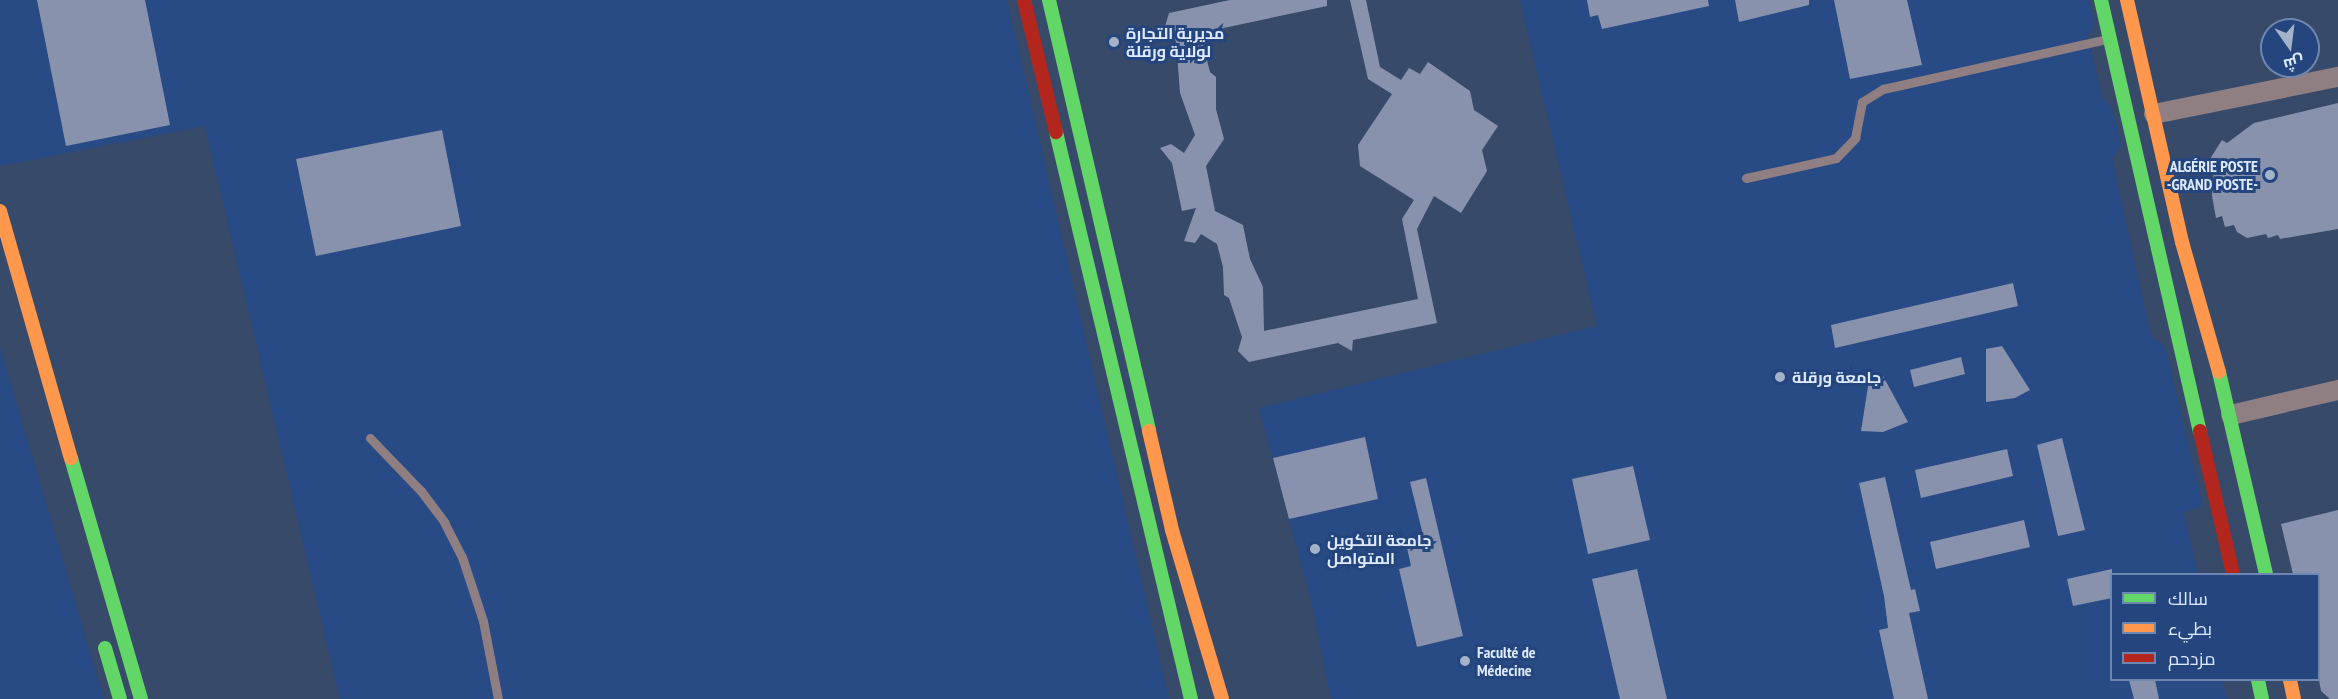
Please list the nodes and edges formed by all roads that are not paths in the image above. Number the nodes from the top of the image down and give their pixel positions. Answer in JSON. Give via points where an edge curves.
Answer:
{"nodes":[{"id":1,"x":1024,"y":0,"type":"edge"},
{"id":2,"x":1049,"y":0,"type":"edge"},
{"id":3,"x":2101,"y":0,"type":"edge"},
{"id":4,"x":2127,"y":0,"type":"edge"},
{"id":5,"x":2110,"y":38,"type":"junction"},
{"id":6,"x":2338,"y":77,"type":"edge"},
{"id":7,"x":2154,"y":114,"type":"junction"},
{"id":8,"x":1746,"y":178,"type":"dead end"},
{"id":9,"x":2170,"y":189,"type":"junction"},
{"id":10,"x":2144,"y":195,"type":"junction"},
{"id":11,"x":0,"y":211,"type":"edge"},
{"id":12,"x":1119,"y":303,"type":"junction"},
{"id":13,"x":1095,"y":308,"type":"junction"},
{"id":14,"x":2338,"y":390,"type":"edge"},
{"id":15,"x":2231,"y":415,"type":"junction"},
{"id":16,"x":370,"y":438,"type":"dead end"},
{"id":17,"x":1156,"y":460,"type":"junction"},
{"id":18,"x":1133,"y":466,"type":"junction"},
{"id":19,"x":2233,"y":573,"type":"edge"},
{"id":20,"x":2266,"y":573,"type":"edge"},
{"id":21,"x":100,"y":631,"type":"dead end"},
{"id":22,"x":2258,"y":681,"type":"edge"},
{"id":23,"x":2290,"y":681,"type":"edge"},
{"id":24,"x":120,"y":699,"type":"edge"},
{"id":25,"x":141,"y":699,"type":"edge"},
{"id":26,"x":498,"y":699,"type":"edge"},
{"id":27,"x":1191,"y":699,"type":"edge"},
{"id":28,"x":1222,"y":699,"type":"edge"},
{"id":29,"x":2262,"y":699,"type":"edge"},
{"id":30,"x":2294,"y":699,"type":"edge"}],
"edges":[{"from":1,"to":13,"type":"street"},
{"from":2,"to":12,"type":"street"},
{"from":3,"to":5,"type":"street"},
{"from":4,"to":7,"type":"street"},
{"from":5,"to":8,"type":"lane","via":[[1876,92],[1862,102],[1855,138],[1836,158]]},
{"from":5,"to":10,"type":"street"},
{"from":6,"to":7,"type":"street"},
{"from":7,"to":9,"type":"street"},
{"from":9,"to":10,"type":"street"},
{"from":9,"to":15,"type":"street"},
{"from":10,"to":19,"type":"street"},
{"from":11,"to":25,"type":"street"},
{"from":12,"to":13,"type":"street"},
{"from":12,"to":17,"type":"street"},
{"from":13,"to":18,"type":"street"},
{"from":14,"to":15,"type":"street"},
{"from":15,"to":20,"type":"street"},
{"from":16,"to":26,"type":"lane","via":[[421,490],[462,556],[483,621]]},
{"from":17,"to":18,"type":"street"},
{"from":17,"to":28,"type":"street","via":[[1172,530]]},
{"from":18,"to":27,"type":"street"},
{"from":21,"to":24,"type":"street"},
{"from":22,"to":29,"type":"street"},
{"from":23,"to":30,"type":"street"}]}
